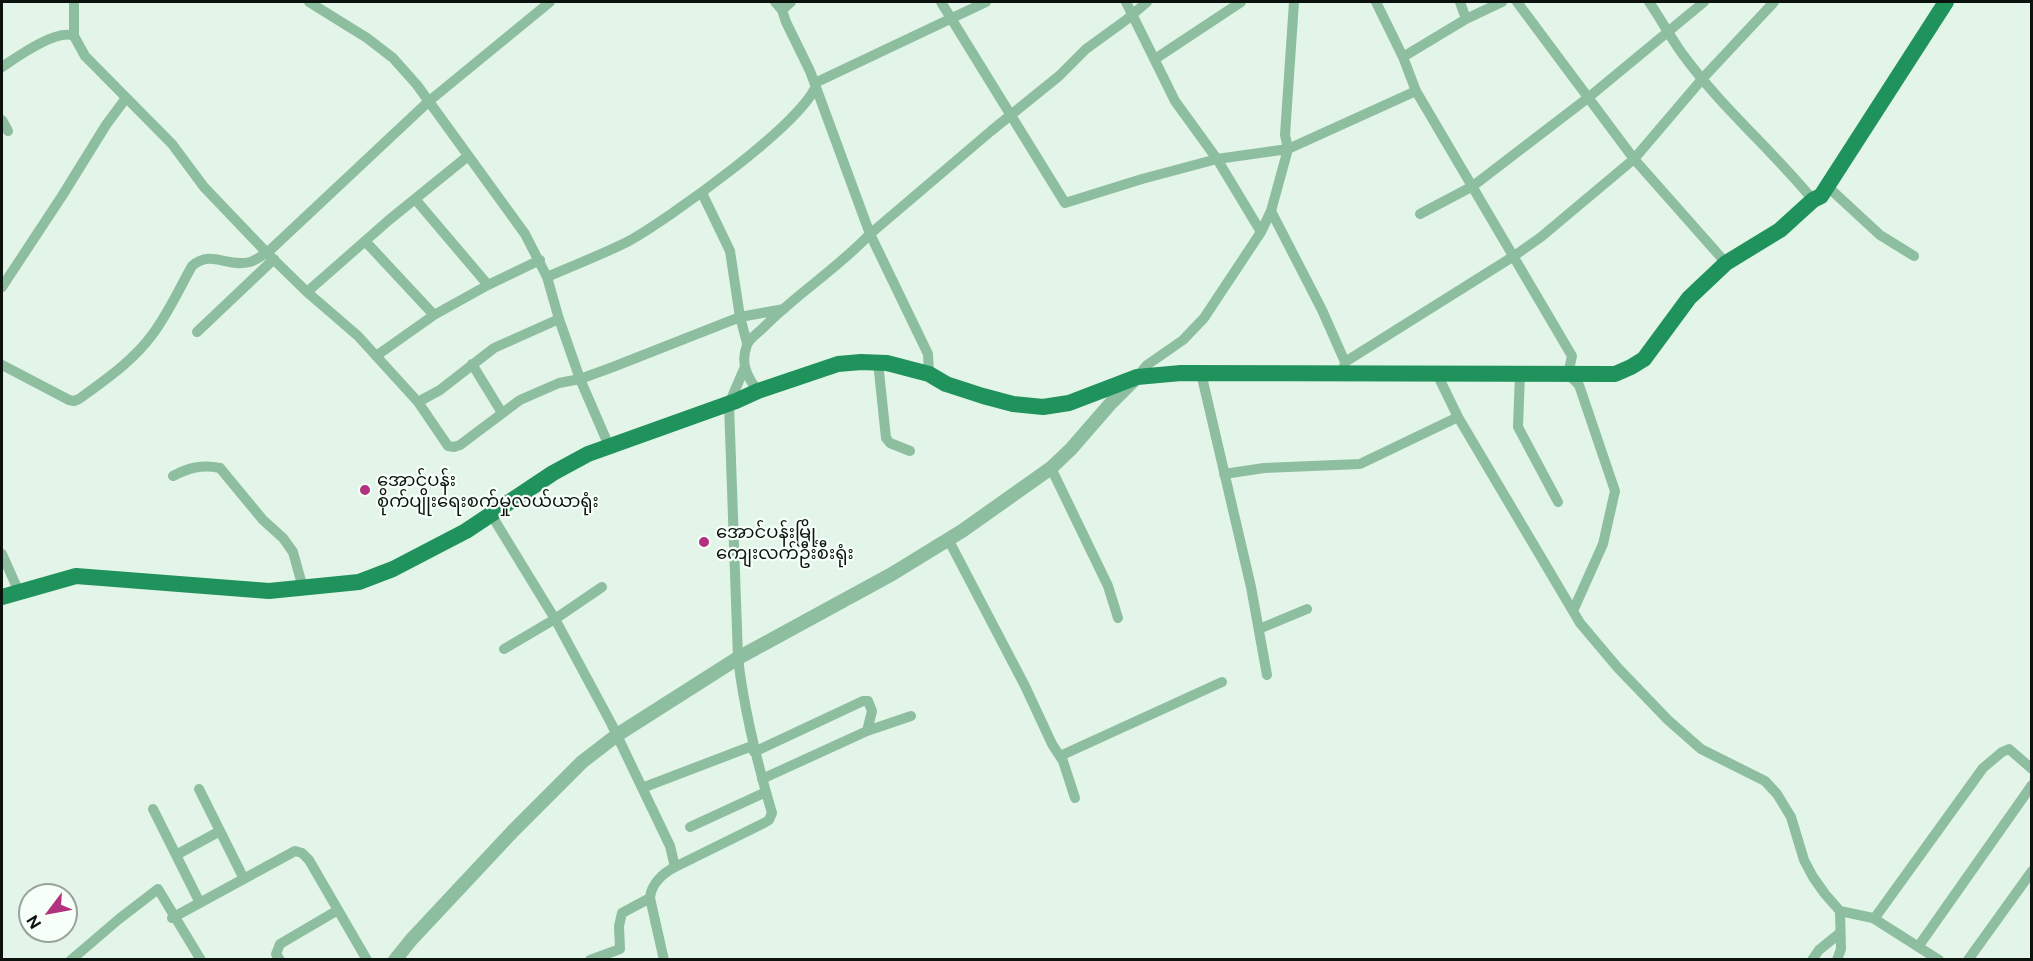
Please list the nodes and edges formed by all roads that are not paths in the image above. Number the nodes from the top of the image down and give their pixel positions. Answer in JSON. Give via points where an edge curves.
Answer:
{"nodes":[{"id":1,"x":74,"y":2,"type":"edge"},
{"id":2,"x":309,"y":2,"type":"edge"},
{"id":3,"x":550,"y":2,"type":"edge"},
{"id":4,"x":791,"y":2,"type":"edge"},
{"id":5,"x":941,"y":2,"type":"edge"},
{"id":6,"x":986,"y":2,"type":"edge"},
{"id":7,"x":1125,"y":2,"type":"edge"},
{"id":8,"x":1147,"y":2,"type":"edge"},
{"id":9,"x":1241,"y":2,"type":"edge"},
{"id":10,"x":1294,"y":2,"type":"edge"},
{"id":11,"x":1376,"y":2,"type":"edge"},
{"id":12,"x":1461,"y":2,"type":"edge"},
{"id":13,"x":1502,"y":2,"type":"edge"},
{"id":14,"x":1517,"y":2,"type":"edge"},
{"id":15,"x":1649,"y":2,"type":"edge"},
{"id":16,"x":1704,"y":2,"type":"edge"},
{"id":17,"x":1774,"y":2,"type":"edge"},
{"id":18,"x":1946,"y":2,"type":"edge"},
{"id":19,"x":779,"y":6,"type":"edge"},
{"id":20,"x":1133,"y":14,"type":"junction"},
{"id":21,"x":951,"y":18,"type":"junction"},
{"id":22,"x":1466,"y":19,"type":"junction"},
{"id":23,"x":1668,"y":30,"type":"junction"},
{"id":24,"x":74,"y":36,"type":"junction"},
{"id":25,"x":1402,"y":57,"type":"junction"},
{"id":26,"x":1155,"y":59,"type":"junction"},
{"id":27,"x":2,"y":67,"type":"edge"},
{"id":28,"x":1703,"y":78,"type":"junction"},
{"id":29,"x":816,"y":89,"type":"junction"},
{"id":30,"x":1416,"y":91,"type":"junction"},
{"id":31,"x":1589,"y":97,"type":"junction"},
{"id":32,"x":126,"y":98,"type":"junction"},
{"id":33,"x":428,"y":102,"type":"junction"},
{"id":34,"x":1010,"y":116,"type":"junction"},
{"id":35,"x":2,"y":120,"type":"edge"},
{"id":36,"x":8,"y":131,"type":"dead end"},
{"id":37,"x":1288,"y":149,"type":"junction"},
{"id":38,"x":468,"y":156,"type":"junction"},
{"id":39,"x":1217,"y":159,"type":"junction"},
{"id":40,"x":1634,"y":159,"type":"junction"},
{"id":41,"x":1473,"y":186,"type":"junction"},
{"id":42,"x":1827,"y":186,"type":"junction"},
{"id":43,"x":702,"y":193,"type":"junction"},
{"id":44,"x":415,"y":199,"type":"junction"},
{"id":45,"x":1814,"y":200,"type":"junction"},
{"id":46,"x":1271,"y":212,"type":"junction"},
{"id":47,"x":1420,"y":214,"type":"dead end"},
{"id":48,"x":1262,"y":232,"type":"junction"},
{"id":49,"x":870,"y":234,"type":"junction"},
{"id":50,"x":365,"y":241,"type":"junction"},
{"id":51,"x":271,"y":256,"type":"junction"},
{"id":52,"x":1514,"y":256,"type":"junction"},
{"id":53,"x":1914,"y":256,"type":"dead end"},
{"id":54,"x":540,"y":260,"type":"junction"},
{"id":55,"x":1726,"y":262,"type":"junction"},
{"id":56,"x":547,"y":277,"type":"junction"},
{"id":57,"x":488,"y":285,"type":"junction"},
{"id":58,"x":2,"y":286,"type":"edge"},
{"id":59,"x":307,"y":292,"type":"junction"},
{"id":60,"x":784,"y":309,"type":"junction"},
{"id":61,"x":434,"y":315,"type":"junction"},
{"id":62,"x":740,"y":317,"type":"junction"},
{"id":63,"x":559,"y":319,"type":"junction"},
{"id":64,"x":197,"y":332,"type":"dead end"},
{"id":65,"x":747,"y":343,"type":"junction"},
{"id":66,"x":376,"y":356,"type":"junction"},
{"id":67,"x":878,"y":362,"type":"junction"},
{"id":68,"x":472,"y":364,"type":"junction"},
{"id":69,"x":2,"y":365,"type":"edge"},
{"id":70,"x":1344,"y":368,"type":"junction"},
{"id":71,"x":744,"y":369,"type":"junction"},
{"id":72,"x":1201,"y":373,"type":"junction"},
{"id":73,"x":929,"y":374,"type":"junction"},
{"id":74,"x":1437,"y":374,"type":"junction"},
{"id":75,"x":1520,"y":374,"type":"junction"},
{"id":76,"x":1568,"y":374,"type":"junction"},
{"id":77,"x":1137,"y":377,"type":"junction"},
{"id":78,"x":580,"y":379,"type":"junction"},
{"id":79,"x":758,"y":391,"type":"junction"},
{"id":80,"x":418,"y":402,"type":"junction"},
{"id":81,"x":729,"y":404,"type":"junction"},
{"id":82,"x":502,"y":413,"type":"junction"},
{"id":83,"x":1458,"y":417,"type":"junction"},
{"id":84,"x":609,"y":446,"type":"junction"},
{"id":85,"x":910,"y":451,"type":"dead end"},
{"id":86,"x":1051,"y":468,"type":"junction"},
{"id":87,"x":1224,"y":474,"type":"junction"},
{"id":88,"x":173,"y":477,"type":"dead end"},
{"id":89,"x":1558,"y":502,"type":"dead end"},
{"id":90,"x":492,"y":516,"type":"junction"},
{"id":91,"x":948,"y":539,"type":"junction"},
{"id":92,"x":2,"y":554,"type":"edge"},
{"id":93,"x":602,"y":586,"type":"dead end"},
{"id":94,"x":303,"y":588,"type":"junction"},
{"id":95,"x":19,"y":592,"type":"junction"},
{"id":96,"x":2,"y":597,"type":"edge"},
{"id":97,"x":1306,"y":609,"type":"dead end"},
{"id":98,"x":1573,"y":611,"type":"junction"},
{"id":99,"x":1118,"y":618,"type":"dead end"},
{"id":100,"x":555,"y":619,"type":"junction"},
{"id":101,"x":1259,"y":629,"type":"junction"},
{"id":102,"x":504,"y":650,"type":"dead end"},
{"id":103,"x":738,"y":658,"type":"junction"},
{"id":104,"x":1267,"y":675,"type":"dead end"},
{"id":105,"x":1222,"y":682,"type":"dead end"},
{"id":106,"x":912,"y":716,"type":"dead end"},
{"id":107,"x":867,"y":731,"type":"junction"},
{"id":108,"x":617,"y":735,"type":"junction"},
{"id":109,"x":753,"y":749,"type":"junction"},
{"id":110,"x":1060,"y":756,"type":"junction"},
{"id":111,"x":2031,"y":769,"type":"edge"},
{"id":112,"x":762,"y":779,"type":"junction"},
{"id":113,"x":2031,"y":785,"type":"edge"},
{"id":114,"x":642,"y":788,"type":"junction"},
{"id":115,"x":199,"y":789,"type":"dead end"},
{"id":116,"x":766,"y":792,"type":"junction"},
{"id":117,"x":1075,"y":798,"type":"dead end"},
{"id":118,"x":153,"y":809,"type":"dead end"},
{"id":119,"x":690,"y":827,"type":"dead end"},
{"id":120,"x":220,"y":831,"type":"junction"},
{"id":121,"x":176,"y":855,"type":"junction"},
{"id":122,"x":675,"y":867,"type":"junction"},
{"id":123,"x":2031,"y":871,"type":"edge"},
{"id":124,"x":244,"y":879,"type":"junction"},
{"id":125,"x":650,"y":898,"type":"junction"},
{"id":126,"x":200,"y":903,"type":"junction"},
{"id":127,"x":338,"y":910,"type":"junction"},
{"id":128,"x":1840,"y":911,"type":"junction"},
{"id":129,"x":173,"y":918,"type":"junction"},
{"id":130,"x":1874,"y":919,"type":"junction"},
{"id":131,"x":1840,"y":933,"type":"junction"},
{"id":132,"x":1918,"y":947,"type":"junction"},
{"id":133,"x":71,"y":960,"type":"edge"},
{"id":134,"x":201,"y":960,"type":"edge"},
{"id":135,"x":280,"y":960,"type":"edge"},
{"id":136,"x":367,"y":960,"type":"edge"},
{"id":137,"x":395,"y":960,"type":"edge"},
{"id":138,"x":590,"y":960,"type":"edge"},
{"id":139,"x":664,"y":960,"type":"edge"},
{"id":140,"x":1812,"y":960,"type":"edge"},
{"id":141,"x":1837,"y":960,"type":"edge"},
{"id":142,"x":1939,"y":960,"type":"edge"},
{"id":143,"x":1968,"y":960,"type":"edge"}],
"edges":[{"from":1,"to":24,"type":"street"},
{"from":2,"to":33,"type":"street","via":[[393,58]]},
{"from":3,"to":33,"type":"street"},
{"from":4,"to":19,"type":"street"},
{"from":5,"to":21,"type":"street"},
{"from":6,"to":21,"type":"street"},
{"from":7,"to":20,"type":"street"},
{"from":8,"to":20,"type":"street"},
{"from":9,"to":26,"type":"street"},
{"from":10,"to":37,"type":"street","via":[[1285,135]]},
{"from":11,"to":25,"type":"street"},
{"from":12,"to":22,"type":"street"},
{"from":13,"to":22,"type":"street"},
{"from":14,"to":31,"type":"street"},
{"from":15,"to":23,"type":"street"},
{"from":16,"to":23,"type":"street"},
{"from":17,"to":28,"type":"street"},
{"from":18,"to":42,"type":"main road"},
{"from":19,"to":29,"type":"street"},
{"from":20,"to":26,"type":"street"},
{"from":20,"to":34,"type":"street","via":[[1086,49]]},
{"from":21,"to":29,"type":"street","via":[[817,82]]},
{"from":21,"to":34,"type":"street"},
{"from":22,"to":25,"type":"street"},
{"from":23,"to":28,"type":"street"},
{"from":23,"to":31,"type":"street"},
{"from":24,"to":27,"type":"street","via":[[64,34],[45,42]]},
{"from":24,"to":32,"type":"street","via":[[86,56]]},
{"from":25,"to":30,"type":"street"},
{"from":26,"to":39,"type":"street","via":[[1175,101]]},
{"from":28,"to":40,"type":"street"},
{"from":28,"to":45,"type":"street"},
{"from":29,"to":43,"type":"street","via":[[794,116]]},
{"from":29,"to":49,"type":"street"},
{"from":30,"to":37,"type":"street"},
{"from":30,"to":41,"type":"street"},
{"from":31,"to":40,"type":"street"},
{"from":31,"to":41,"type":"street"},
{"from":32,"to":51,"type":"street"},
{"from":32,"to":58,"type":"street"},
{"from":33,"to":38,"type":"street"},
{"from":33,"to":51,"type":"street"},
{"from":34,"to":39,"type":"street","via":[[1065,203]]},
{"from":34,"to":49,"type":"street"},
{"from":35,"to":36,"type":"street"},
{"from":37,"to":39,"type":"street"},
{"from":37,"to":46,"type":"street"},
{"from":38,"to":44,"type":"street"},
{"from":38,"to":54,"type":"street"},
{"from":39,"to":48,"type":"street"},
{"from":40,"to":52,"type":"street"},
{"from":40,"to":55,"type":"street"},
{"from":41,"to":47,"type":"street"},
{"from":41,"to":52,"type":"street"},
{"from":42,"to":45,"type":"main road"},
{"from":42,"to":53,"type":"street","via":[[1880,235]]},
{"from":43,"to":56,"type":"street","via":[[628,242]]},
{"from":43,"to":62,"type":"street","via":[[730,251]]},
{"from":44,"to":50,"type":"street"},
{"from":44,"to":57,"type":"street"},
{"from":45,"to":55,"type":"main road","via":[[1780,230]]},
{"from":46,"to":48,"type":"street"},
{"from":46,"to":70,"type":"street","via":[[1322,310]]},
{"from":48,"to":77,"type":"street","via":[[1204,318]]},
{"from":49,"to":60,"type":"street"},
{"from":49,"to":73,"type":"street","via":[[928,354]]},
{"from":50,"to":59,"type":"street"},
{"from":50,"to":61,"type":"street"},
{"from":51,"to":59,"type":"street"},
{"from":51,"to":64,"type":"street"},
{"from":51,"to":69,"type":"street","via":[[250,262],[199,260],[153,334],[108,379],[79,399],[69,400]]},
{"from":52,"to":70,"type":"street"},
{"from":52,"to":76,"type":"street","via":[[1572,356]]},
{"from":54,"to":56,"type":"street"},
{"from":54,"to":57,"type":"street"},
{"from":55,"to":76,"type":"main road","via":[[1689,298],[1644,359],[1615,374]]},
{"from":56,"to":63,"type":"street"},
{"from":57,"to":61,"type":"street"},
{"from":59,"to":66,"type":"street"},
{"from":60,"to":62,"type":"street"},
{"from":60,"to":65,"type":"street"},
{"from":61,"to":66,"type":"street"},
{"from":62,"to":65,"type":"street"},
{"from":62,"to":78,"type":"street"},
{"from":63,"to":68,"type":"street","via":[[494,348]]},
{"from":63,"to":78,"type":"street"},
{"from":65,"to":71,"type":"street"},
{"from":66,"to":80,"type":"street"},
{"from":67,"to":73,"type":"main road"},
{"from":67,"to":79,"type":"main road","via":[[838,364]]},
{"from":67,"to":85,"type":"street","via":[[886,438]]},
{"from":68,"to":80,"type":"street"},
{"from":68,"to":82,"type":"street"},
{"from":70,"to":72,"type":"main road"},
{"from":70,"to":74,"type":"main road"},
{"from":71,"to":79,"type":"street"},
{"from":71,"to":81,"type":"street"},
{"from":72,"to":77,"type":"main road"},
{"from":72,"to":87,"type":"street"},
{"from":73,"to":77,"type":"main road","via":[[983,396],[1043,407],[1069,403]]},
{"from":74,"to":75,"type":"main road"},
{"from":74,"to":83,"type":"street"},
{"from":75,"to":76,"type":"main road"},
{"from":75,"to":89,"type":"street","via":[[1518,427]]},
{"from":76,"to":98,"type":"street","via":[[1579,385],[1616,491],[1603,544]]},
{"from":77,"to":86,"type":"street"},
{"from":78,"to":82,"type":"street","via":[[559,383],[520,400]]},
{"from":78,"to":84,"type":"street"},
{"from":79,"to":81,"type":"main road"},
{"from":80,"to":82,"type":"street","via":[[448,446],[454,447]]},
{"from":81,"to":84,"type":"main road"},
{"from":81,"to":103,"type":"street"},
{"from":83,"to":87,"type":"street","via":[[1360,464],[1264,468]]},
{"from":83,"to":98,"type":"street"},
{"from":84,"to":90,"type":"main road","via":[[553,473]]},
{"from":86,"to":91,"type":"street"},
{"from":86,"to":99,"type":"street","via":[[1108,586]]},
{"from":87,"to":101,"type":"street"},
{"from":88,"to":94,"type":"street","via":[[188,469],[220,468],[293,552]]},
{"from":90,"to":94,"type":"main road","via":[[393,569],[359,582]]},
{"from":90,"to":100,"type":"street"},
{"from":91,"to":103,"type":"street"},
{"from":91,"to":110,"type":"street"},
{"from":92,"to":95,"type":"street"},
{"from":93,"to":100,"type":"street"},
{"from":94,"to":95,"type":"main road","via":[[269,591],[76,576]]},
{"from":95,"to":96,"type":"main road"},
{"from":97,"to":101,"type":"street"},
{"from":98,"to":128,"type":"street","via":[[1618,668],[1668,720],[1701,749],[1765,781],[1777,794],[1791,818],[1813,877]]},
{"from":100,"to":102,"type":"street"},
{"from":100,"to":108,"type":"street"},
{"from":101,"to":104,"type":"street"},
{"from":103,"to":108,"type":"street"},
{"from":103,"to":109,"type":"street"},
{"from":105,"to":110,"type":"street"},
{"from":106,"to":107,"type":"street"},
{"from":107,"to":109,"type":"street","via":[[872,711],[868,701],[863,701]]},
{"from":107,"to":112,"type":"street"},
{"from":108,"to":114,"type":"street"},
{"from":108,"to":137,"type":"street","via":[[564,777]]},
{"from":109,"to":112,"type":"street"},
{"from":109,"to":114,"type":"street"},
{"from":110,"to":117,"type":"street"},
{"from":111,"to":130,"type":"street","via":[[2009,749],[1983,768]]},
{"from":112,"to":116,"type":"street"},
{"from":113,"to":132,"type":"street"},
{"from":114,"to":122,"type":"street","via":[[670,846]]},
{"from":115,"to":120,"type":"street"},
{"from":116,"to":119,"type":"street"},
{"from":116,"to":122,"type":"street","via":[[772,813],[769,820]]},
{"from":118,"to":121,"type":"street"},
{"from":120,"to":121,"type":"street"},
{"from":120,"to":124,"type":"street"},
{"from":121,"to":126,"type":"street"},
{"from":122,"to":125,"type":"street","via":[[654,884]]},
{"from":123,"to":143,"type":"street"},
{"from":124,"to":126,"type":"street"},
{"from":124,"to":127,"type":"street","via":[[295,851],[302,853]]},
{"from":125,"to":138,"type":"street","via":[[622,913],[620,949]]},
{"from":125,"to":139,"type":"street"},
{"from":126,"to":129,"type":"street"},
{"from":127,"to":135,"type":"street","via":[[280,944],[276,954]]},
{"from":127,"to":136,"type":"street"},
{"from":128,"to":130,"type":"street"},
{"from":128,"to":131,"type":"street"},
{"from":129,"to":133,"type":"street","via":[[158,889]]},
{"from":129,"to":134,"type":"street"},
{"from":130,"to":132,"type":"street"},
{"from":131,"to":140,"type":"street"},
{"from":131,"to":141,"type":"street"},
{"from":132,"to":142,"type":"street"}]}
